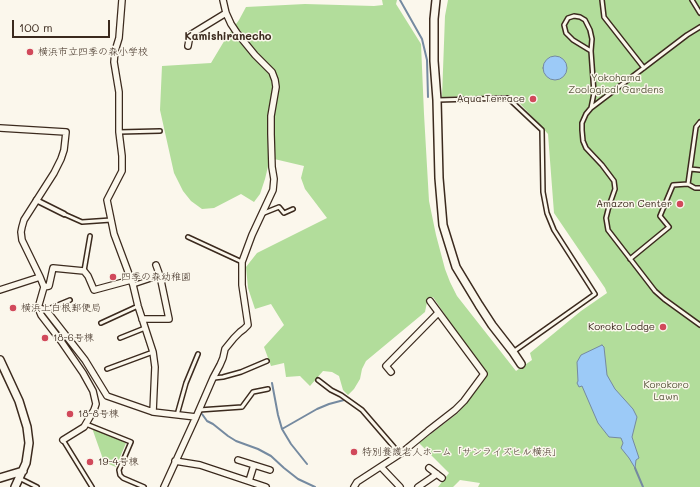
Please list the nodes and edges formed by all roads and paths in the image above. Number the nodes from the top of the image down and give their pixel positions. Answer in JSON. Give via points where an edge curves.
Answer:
{"nodes":[{"id":1,"x":122,"y":0,"type":"edge"},
{"id":2,"x":223,"y":0,"type":"edge"},
{"id":3,"x":436,"y":0,"type":"edge"},
{"id":4,"x":602,"y":0,"type":"edge"},
{"id":5,"x":692,"y":0,"type":"edge"},
{"id":6,"x":700,"y":12,"type":"edge"},
{"id":7,"x":226,"y":13,"type":"junction"},
{"id":8,"x":700,"y":27,"type":"edge"},
{"id":9,"x":188,"y":46,"type":"dead end"},
{"id":10,"x":591,"y":51,"type":"junction"},
{"id":11,"x":644,"y":68,"type":"junction"},
{"id":12,"x":437,"y":100,"type":"junction"},
{"id":13,"x":591,"y":108,"type":"junction"},
{"id":14,"x":700,"y":122,"type":"edge"},
{"id":15,"x":0,"y":128,"type":"edge"},
{"id":16,"x":160,"y":131,"type":"dead end"},
{"id":17,"x":120,"y":132,"type":"junction"},
{"id":18,"x":690,"y":169,"type":"junction"},
{"id":19,"x":700,"y":170,"type":"edge"},
{"id":20,"x":688,"y":184,"type":"junction"},
{"id":21,"x":700,"y":188,"type":"edge"},
{"id":22,"x":36,"y":200,"type":"junction"},
{"id":23,"x":292,"y":209,"type":"dead end"},
{"id":24,"x":262,"y":213,"type":"junction"},
{"id":25,"x":64,"y":214,"type":"joint"},
{"id":26,"x":111,"y":220,"type":"junction"},
{"id":27,"x":90,"y":236,"type":"dead end"},
{"id":28,"x":188,"y":237,"type":"dead end"},
{"id":29,"x":630,"y":259,"type":"junction"},
{"id":30,"x":242,"y":262,"type":"junction"},
{"id":31,"x":156,"y":265,"type":"dead end"},
{"id":32,"x":84,"y":271,"type":"junction"},
{"id":33,"x":160,"y":276,"type":"junction"},
{"id":34,"x":40,"y":277,"type":"junction"},
{"id":35,"x":132,"y":283,"type":"junction"},
{"id":36,"x":44,"y":286,"type":"junction"},
{"id":37,"x":0,"y":290,"type":"edge"},
{"id":38,"x":70,"y":300,"type":"dead end"},
{"id":39,"x":430,"y":301,"type":"dead end"},
{"id":40,"x":138,"y":306,"type":"junction"},
{"id":41,"x":38,"y":308,"type":"junction"},
{"id":42,"x":46,"y":310,"type":"junction"},
{"id":43,"x":438,"y":313,"type":"junction"},
{"id":44,"x":142,"y":319,"type":"junction"},
{"id":45,"x":101,"y":323,"type":"dead end"},
{"id":46,"x":700,"y":325,"type":"edge"},
{"id":47,"x":145,"y":328,"type":"junction"},
{"id":48,"x":120,"y":338,"type":"dead end"},
{"id":49,"x":153,"y":352,"type":"junction"},
{"id":50,"x":513,"y":352,"type":"junction"},
{"id":51,"x":198,"y":354,"type":"dead end"},
{"id":52,"x":0,"y":360,"type":"edge"},
{"id":53,"x":267,"y":361,"type":"dead end"},
{"id":54,"x":521,"y":364,"type":"dead end"},
{"id":55,"x":107,"y":369,"type":"dead end"},
{"id":56,"x":391,"y":372,"type":"dead end"},
{"id":57,"x":213,"y":378,"type":"junction"},
{"id":58,"x":318,"y":380,"type":"dead end"},
{"id":59,"x":268,"y":389,"type":"dead end"},
{"id":60,"x":199,"y":410,"type":"junction"},
{"id":61,"x":153,"y":412,"type":"junction"},
{"id":62,"x":176,"y":415,"type":"junction"},
{"id":63,"x":196,"y":417,"type":"junction"},
{"id":64,"x":86,"y":424,"type":"junction"},
{"id":65,"x":63,"y":440,"type":"joint"},
{"id":66,"x":400,"y":454,"type":"junction"},
{"id":67,"x":238,"y":460,"type":"dead end"},
{"id":68,"x":176,"y":461,"type":"junction"},
{"id":69,"x":254,"y":465,"type":"junction"},
{"id":70,"x":381,"y":467,"type":"junction"},
{"id":71,"x":429,"y":468,"type":"dead end"},
{"id":72,"x":270,"y":470,"type":"dead end"},
{"id":73,"x":23,"y":471,"type":"junction"},
{"id":74,"x":437,"y":474,"type":"junction"},
{"id":75,"x":0,"y":478,"type":"edge"},
{"id":76,"x":19,"y":478,"type":"junction"},
{"id":77,"x":442,"y":478,"type":"dead end"},
{"id":78,"x":249,"y":481,"type":"junction"},
{"id":79,"x":15,"y":487,"type":"edge"},
{"id":80,"x":37,"y":487,"type":"edge"},
{"id":81,"x":92,"y":487,"type":"edge"},
{"id":82,"x":144,"y":487,"type":"edge"},
{"id":83,"x":164,"y":487,"type":"edge"},
{"id":84,"x":264,"y":487,"type":"edge"},
{"id":85,"x":354,"y":487,"type":"edge"},
{"id":86,"x":400,"y":487,"type":"edge"},
{"id":87,"x":418,"y":487,"type":"edge"}],
"edges":[{"from":1,"to":17,"type":"street","via":[[114,62],[120,92]]},
{"from":2,"to":7,"type":"street"},
{"from":3,"to":12,"type":"street","via":[[434,61]]},
{"from":4,"to":11,"type":"lane","via":[[604,17]]},
{"from":5,"to":6,"type":"lane"},
{"from":7,"to":9,"type":"street","via":[[190,35]]},
{"from":7,"to":24,"type":"street","via":[[231,24],[272,72],[275,80],[271,116],[273,190]]},
{"from":8,"to":11,"type":"lane"},
{"from":10,"to":10,"type":"lane","via":[[566,33],[564,25],[568,18],[574,16],[585,20],[592,39]]},
{"from":10,"to":13,"type":"lane","via":[[594,93]]},
{"from":11,"to":13,"type":"lane"},
{"from":12,"to":50,"type":"street","via":[[443,225],[456,267],[492,325]]},
{"from":12,"to":50,"type":"lane","via":[[508,98],[542,130],[543,192],[547,213],[554,230],[595,294]]},
{"from":13,"to":29,"type":"lane","via":[[582,123],[583,141],[586,148],[614,180],[615,189],[606,218],[608,230]]},
{"from":14,"to":18,"type":"lane","via":[[696,127]]},
{"from":15,"to":22,"type":"street","via":[[66,132],[61,160]]},
{"from":16,"to":17,"type":"lane"},
{"from":17,"to":26,"type":"street","via":[[122,171],[107,200]]},
{"from":18,"to":19,"type":"lane"},
{"from":18,"to":20,"type":"lane"},
{"from":20,"to":21,"type":"lane"},
{"from":20,"to":29,"type":"lane","via":[[673,185],[660,216],[669,227]]},
{"from":22,"to":25,"type":"street"},
{"from":22,"to":34,"type":"street","via":[[24,220],[21,232],[22,240]]},
{"from":23,"to":24,"type":"lane","via":[[284,214],[279,207]]},
{"from":24,"to":30,"type":"street"},
{"from":25,"to":26,"type":"lane","via":[[82,222]]},
{"from":26,"to":35,"type":"street"},
{"from":27,"to":32,"type":"lane"},
{"from":28,"to":30,"type":"lane"},
{"from":29,"to":46,"type":"lane","via":[[655,291]]},
{"from":30,"to":57,"type":"street","via":[[242,285],[248,325],[225,349]]},
{"from":31,"to":33,"type":"street"},
{"from":32,"to":35,"type":"street","via":[[94,290]]},
{"from":32,"to":36,"type":"street","via":[[53,268],[50,286]]},
{"from":33,"to":35,"type":"lane"},
{"from":33,"to":44,"type":"street","via":[[169,319]]},
{"from":34,"to":36,"type":"street"},
{"from":34,"to":37,"type":"street"},
{"from":35,"to":40,"type":"street"},
{"from":36,"to":41,"type":"street"},
{"from":38,"to":42,"type":"lane"},
{"from":39,"to":43,"type":"street"},
{"from":40,"to":44,"type":"street"},
{"from":40,"to":45,"type":"lane"},
{"from":41,"to":42,"type":"street"},
{"from":41,"to":64,"type":"street","via":[[93,391],[96,404]]},
{"from":42,"to":61,"type":"street","via":[[85,360],[107,396]]},
{"from":43,"to":56,"type":"street","via":[[386,366]]},
{"from":43,"to":66,"type":"street","via":[[484,374],[456,410]]},
{"from":44,"to":47,"type":"street"},
{"from":47,"to":48,"type":"lane"},
{"from":47,"to":49,"type":"street"},
{"from":49,"to":55,"type":"lane"},
{"from":49,"to":61,"type":"street"},
{"from":50,"to":54,"type":"street"},
{"from":51,"to":62,"type":"lane"},
{"from":52,"to":73,"type":"street","via":[[19,401],[27,427],[29,443]]},
{"from":53,"to":57,"type":"lane","via":[[242,372]]},
{"from":57,"to":60,"type":"street"},
{"from":58,"to":66,"type":"lane","via":[[362,410]]},
{"from":59,"to":60,"type":"lane","via":[[253,392],[242,407]]},
{"from":60,"to":63,"type":"street"},
{"from":61,"to":62,"type":"street"},
{"from":62,"to":63,"type":"street"},
{"from":63,"to":68,"type":"street"},
{"from":64,"to":65,"type":"street"},
{"from":64,"to":82,"type":"lane","via":[[131,442],[119,470],[120,475]]},
{"from":65,"to":81,"type":"lane"},
{"from":66,"to":70,"type":"street"},
{"from":67,"to":69,"type":"street"},
{"from":68,"to":78,"type":"street"},
{"from":68,"to":83,"type":"street"},
{"from":69,"to":72,"type":"street"},
{"from":69,"to":78,"type":"street"},
{"from":70,"to":85,"type":"street","via":[[357,482]]},
{"from":70,"to":86,"type":"street"},
{"from":71,"to":74,"type":"street"},
{"from":73,"to":75,"type":"street"},
{"from":73,"to":76,"type":"street"},
{"from":74,"to":77,"type":"street"},
{"from":74,"to":87,"type":"street"},
{"from":76,"to":79,"type":"street"},
{"from":76,"to":80,"type":"lane"},
{"from":78,"to":84,"type":"street"}]}
